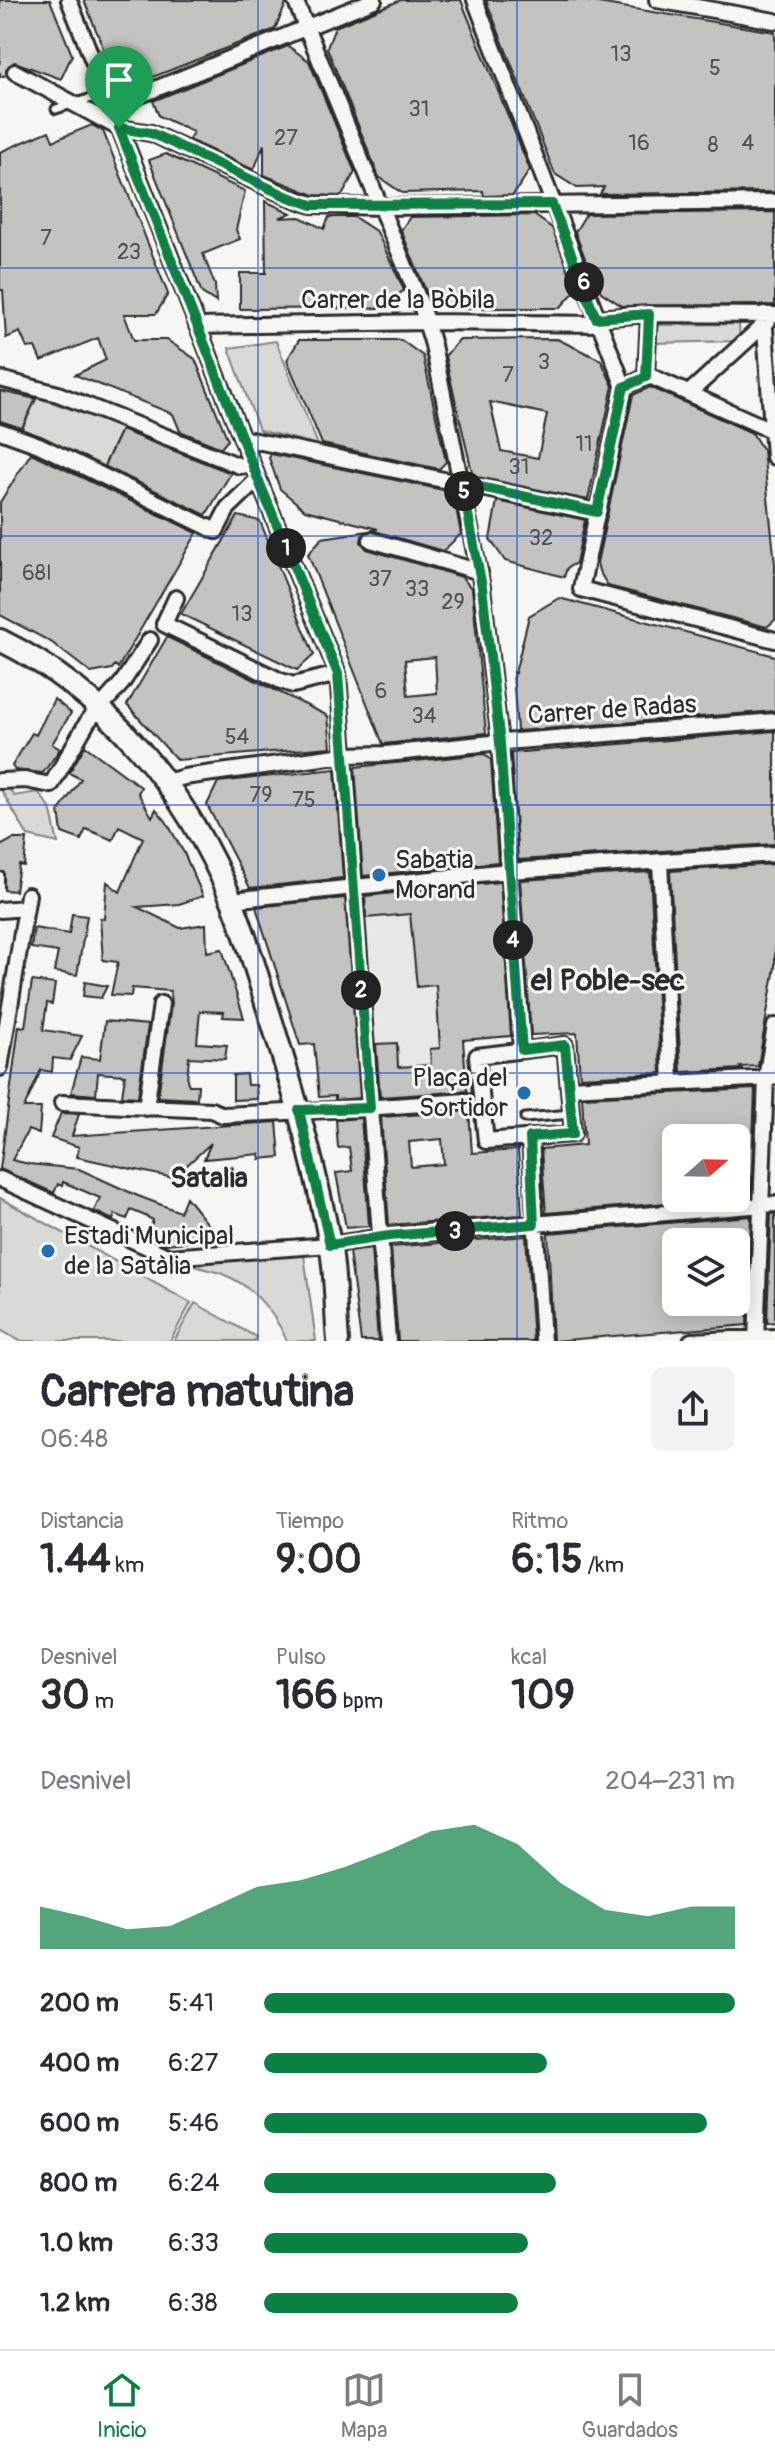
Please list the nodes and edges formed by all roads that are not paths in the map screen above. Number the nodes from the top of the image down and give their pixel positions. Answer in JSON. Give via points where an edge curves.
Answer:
{"nodes":[{"id":1,"x":69,"y":0,"type":"edge"},
{"id":2,"x":295,"y":0,"type":"edge"},
{"id":3,"x":374,"y":0,"type":"edge"},
{"id":4,"x":475,"y":0,"type":"edge"},
{"id":5,"x":657,"y":0,"type":"edge"},
{"id":6,"x":775,"y":21,"type":"edge"},
{"id":7,"x":306,"y":27,"type":"junction"},
{"id":8,"x":15,"y":72,"type":"tunnel mouth"},
{"id":9,"x":108,"y":100,"type":"junction"},
{"id":10,"x":73,"y":104,"type":"junction"},
{"id":11,"x":56,"y":109,"type":"dead end"},
{"id":12,"x":119,"y":128,"type":"junction"},
{"id":13,"x":775,"y":202,"type":"edge"},
{"id":14,"x":552,"y":204,"type":"junction"},
{"id":15,"x":382,"y":207,"type":"junction"},
{"id":16,"x":649,"y":314,"type":"junction"},
{"id":17,"x":769,"y":317,"type":"edge"},
{"id":18,"x":598,"y":321,"type":"junction"},
{"id":19,"x":427,"y":322,"type":"junction"},
{"id":20,"x":197,"y":326,"type":"junction"},
{"id":21,"x":646,"y":377,"type":"junction"},
{"id":22,"x":0,"y":379,"type":"edge"},
{"id":23,"x":624,"y":387,"type":"junction"},
{"id":24,"x":689,"y":393,"type":"junction"},
{"id":25,"x":0,"y":431,"type":"edge"},
{"id":26,"x":773,"y":431,"type":"edge"},
{"id":27,"x":242,"y":438,"type":"junction"},
{"id":28,"x":774,"y":457,"type":"edge"},
{"id":29,"x":252,"y":464,"type":"junction"},
{"id":30,"x":258,"y":479,"type":"junction"},
{"id":31,"x":462,"y":483,"type":"junction"},
{"id":32,"x":597,"y":512,"type":"junction"},
{"id":33,"x":371,"y":540,"type":"dead end"},
{"id":34,"x":480,"y":572,"type":"junction"},
{"id":35,"x":176,"y":598,"type":"dead end"},
{"id":36,"x":0,"y":640,"type":"edge"},
{"id":37,"x":150,"y":640,"type":"dead end"},
{"id":38,"x":775,"y":640,"type":"edge"},
{"id":39,"x":338,"y":674,"type":"junction"},
{"id":40,"x":101,"y":709,"type":"junction"},
{"id":41,"x":775,"y":721,"type":"edge"},
{"id":42,"x":500,"y":743,"type":"junction"},
{"id":43,"x":344,"y":755,"type":"junction"},
{"id":44,"x":0,"y":781,"type":"edge"},
{"id":45,"x":167,"y":782,"type":"junction"},
{"id":46,"x":775,"y":854,"type":"edge"},
{"id":47,"x":660,"y":862,"type":"junction"},
{"id":48,"x":508,"y":871,"type":"junction"},
{"id":49,"x":354,"y":887,"type":"junction"},
{"id":50,"x":231,"y":900,"type":"junction"},
{"id":51,"x":0,"y":910,"type":"edge"},
{"id":52,"x":161,"y":1004,"type":"dead end"},
{"id":53,"x":775,"y":1026,"type":"edge"},
{"id":54,"x":522,"y":1050,"type":"junction"},
{"id":55,"x":0,"y":1068,"type":"edge"},
{"id":56,"x":770,"y":1078,"type":"edge"},
{"id":57,"x":671,"y":1081,"type":"junction"},
{"id":58,"x":569,"y":1088,"type":"junction"},
{"id":59,"x":474,"y":1100,"type":"junction"},
{"id":60,"x":62,"y":1103,"type":"dead end"},
{"id":61,"x":374,"y":1107,"type":"junction"},
{"id":62,"x":146,"y":1108,"type":"junction"},
{"id":63,"x":299,"y":1110,"type":"junction"},
{"id":64,"x":571,"y":1114,"type":"junction"},
{"id":65,"x":525,"y":1118,"type":"dead end"},
{"id":66,"x":530,"y":1137,"type":"junction"},
{"id":67,"x":0,"y":1179,"type":"edge"},
{"id":68,"x":768,"y":1204,"type":"edge"},
{"id":69,"x":534,"y":1224,"type":"junction"},
{"id":70,"x":380,"y":1237,"type":"junction"},
{"id":71,"x":330,"y":1245,"type":"junction"},
{"id":72,"x":775,"y":1337,"type":"edge"},
{"id":73,"x":756,"y":1339,"type":"edge"},
{"id":74,"x":338,"y":1341,"type":"edge"},
{"id":75,"x":388,"y":1341,"type":"edge"},
{"id":76,"x":543,"y":1341,"type":"edge"},
{"id":77,"x":691,"y":1341,"type":"edge"}],
"edges":[{"from":1,"to":9,"type":"street"},
{"from":2,"to":7,"type":"street"},
{"from":3,"to":7,"type":"street"},
{"from":4,"to":14,"type":"street"},
{"from":5,"to":6,"type":"street"},
{"from":7,"to":9,"type":"street"},
{"from":7,"to":15,"type":"street"},
{"from":8,"to":10,"type":"street"},
{"from":9,"to":10,"type":"lane"},
{"from":9,"to":12,"type":"street"},
{"from":10,"to":11,"type":"lane"},
{"from":10,"to":12,"type":"street"},
{"from":12,"to":15,"type":"street","via":[[151,133],[312,205]]},
{"from":12,"to":20,"type":"street"},
{"from":13,"to":14,"type":"street"},
{"from":14,"to":15,"type":"street"},
{"from":14,"to":18,"type":"street"},
{"from":15,"to":19,"type":"street"},
{"from":16,"to":17,"type":"street","name":"Carrer de la Bòbila"},
{"from":16,"to":18,"type":"street","name":"Carrer de la Bòbila"},
{"from":16,"to":21,"type":"street"},
{"from":17,"to":24,"type":"street"},
{"from":17,"to":26,"type":"street"},
{"from":18,"to":19,"type":"street","name":"Carrer de la Bòbila"},
{"from":18,"to":23,"type":"street"},
{"from":19,"to":20,"type":"street","name":"Carrer de la Bòbila"},
{"from":19,"to":31,"type":"street"},
{"from":20,"to":27,"type":"street"},
{"from":21,"to":23,"type":"street"},
{"from":21,"to":24,"type":"street"},
{"from":22,"to":29,"type":"street","via":[[58,394],[240,466]]},
{"from":23,"to":32,"type":"street"},
{"from":24,"to":26,"type":"street"},
{"from":25,"to":30,"type":"street","via":[[216,531],[228,508]]},
{"from":26,"to":28,"type":"street"},
{"from":27,"to":29,"type":"street"},
{"from":27,"to":31,"type":"street"},
{"from":29,"to":30,"type":"street"},
{"from":30,"to":39,"type":"street"},
{"from":31,"to":32,"type":"street"},
{"from":31,"to":34,"type":"street"},
{"from":32,"to":38,"type":"street","via":[[581,589]]},
{"from":33,"to":34,"type":"street"},
{"from":34,"to":42,"type":"street"},
{"from":35,"to":39,"type":"street","via":[[164,624],[293,685]]},
{"from":36,"to":40,"type":"street","via":[[33,656]]},
{"from":37,"to":40,"type":"street"},
{"from":39,"to":43,"type":"street"},
{"from":40,"to":44,"type":"street","via":[[88,721],[51,785]]},
{"from":40,"to":45,"type":"street"},
{"from":41,"to":42,"type":"street","name":"Carrer de Radas"},
{"from":42,"to":43,"type":"street","name":"Carrer de Radas"},
{"from":42,"to":48,"type":"street"},
{"from":43,"to":45,"type":"street","name":"Carrer de Radas"},
{"from":43,"to":49,"type":"street"},
{"from":45,"to":50,"type":"street"},
{"from":46,"to":47,"type":"street"},
{"from":47,"to":48,"type":"street"},
{"from":47,"to":57,"type":"street"},
{"from":48,"to":49,"type":"street"},
{"from":48,"to":54,"type":"street"},
{"from":49,"to":50,"type":"street"},
{"from":49,"to":61,"type":"street"},
{"from":50,"to":63,"type":"street"},
{"from":51,"to":55,"type":"street","via":[[27,902]]},
{"from":52,"to":62,"type":"street"},
{"from":53,"to":56,"type":"street"},
{"from":54,"to":58,"type":"street","via":[[565,1045]]},
{"from":54,"to":59,"type":"street","via":[[477,1056]]},
{"from":56,"to":57,"type":"street"},
{"from":56,"to":68,"type":"street"},
{"from":57,"to":58,"type":"street"},
{"from":58,"to":64,"type":"street"},
{"from":59,"to":61,"type":"street"},
{"from":59,"to":66,"type":"street","via":[[486,1141]]},
{"from":60,"to":62,"type":"street"},
{"from":61,"to":63,"type":"street"},
{"from":61,"to":70,"type":"street"},
{"from":62,"to":63,"type":"street","via":[[223,1115]]},
{"from":63,"to":71,"type":"street"},
{"from":64,"to":65,"type":"lane"},
{"from":64,"to":66,"type":"street","via":[[573,1134]]},
{"from":66,"to":69,"type":"street"},
{"from":67,"to":71,"type":"street","via":[[169,1257]]},
{"from":68,"to":69,"type":"street"},
{"from":68,"to":73,"type":"street"},
{"from":69,"to":70,"type":"street"},
{"from":69,"to":76,"type":"street"},
{"from":70,"to":71,"type":"street"},
{"from":70,"to":75,"type":"street"},
{"from":71,"to":74,"type":"street"},
{"from":72,"to":73,"type":"street"},
{"from":73,"to":77,"type":"street"}]}
